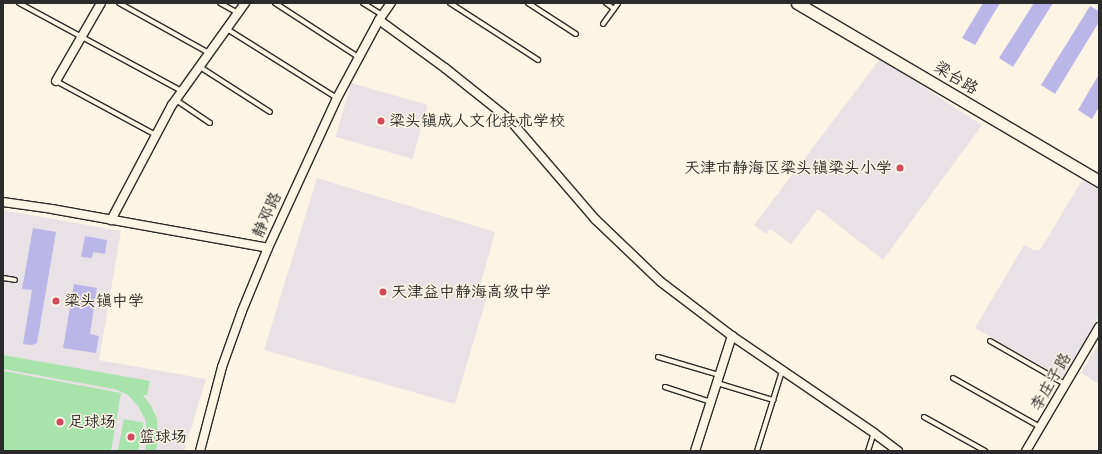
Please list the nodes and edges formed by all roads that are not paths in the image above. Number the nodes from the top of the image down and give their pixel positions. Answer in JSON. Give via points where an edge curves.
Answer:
{"nodes":[{"id":1,"x":19,"y":3,"type":"edge"},
{"id":2,"x":101,"y":3,"type":"edge"},
{"id":3,"x":119,"y":3,"type":"edge"},
{"id":4,"x":220,"y":3,"type":"edge"},
{"id":5,"x":246,"y":3,"type":"edge"},
{"id":6,"x":275,"y":3,"type":"edge"},
{"id":7,"x":362,"y":3,"type":"edge"},
{"id":8,"x":391,"y":3,"type":"edge"},
{"id":9,"x":450,"y":3,"type":"edge"},
{"id":10,"x":528,"y":3,"type":"edge"},
{"id":11,"x":606,"y":3,"type":"edge"},
{"id":12,"x":618,"y":3,"type":"edge"},
{"id":13,"x":797,"y":3,"type":"edge"},
{"id":14,"x":807,"y":3,"type":"edge"},
{"id":15,"x":614,"y":9,"type":"junction"},
{"id":16,"x":238,"y":13,"type":"junction"},
{"id":17,"x":381,"y":18,"type":"junction"},
{"id":18,"x":603,"y":24,"type":"dead end"},
{"id":19,"x":227,"y":29,"type":"junction"},
{"id":20,"x":576,"y":34,"type":"dead end"},
{"id":21,"x":82,"y":37,"type":"junction"},
{"id":22,"x":209,"y":53,"type":"junction"},
{"id":23,"x":358,"y":57,"type":"junction"},
{"id":24,"x":538,"y":60,"type":"dead end"},
{"id":25,"x":200,"y":67,"type":"junction"},
{"id":26,"x":56,"y":81,"type":"joint"},
{"id":27,"x":182,"y":91,"type":"junction"},
{"id":28,"x":337,"y":98,"type":"junction"},
{"id":29,"x":176,"y":100,"type":"junction"},
{"id":30,"x":270,"y":112,"type":"dead end"},
{"id":31,"x":210,"y":123,"type":"dead end"},
{"id":32,"x":156,"y":135,"type":"junction"},
{"id":33,"x":1099,"y":174,"type":"edge"},
{"id":34,"x":1099,"y":181,"type":"edge"},
{"id":35,"x":3,"y":202,"type":"edge"},
{"id":36,"x":111,"y":220,"type":"junction"},
{"id":37,"x":268,"y":248,"type":"junction"},
{"id":38,"x":3,"y":278,"type":"edge"},
{"id":39,"x":15,"y":280,"type":"dead end"},
{"id":40,"x":1099,"y":327,"type":"edge"},
{"id":41,"x":732,"y":336,"type":"junction"},
{"id":42,"x":990,"y":341,"type":"dead end"},
{"id":43,"x":658,"y":357,"type":"dead end"},
{"id":44,"x":783,"y":371,"type":"junction"},
{"id":45,"x":720,"y":375,"type":"junction"},
{"id":46,"x":953,"y":378,"type":"dead end"},
{"id":47,"x":717,"y":383,"type":"junction"},
{"id":48,"x":1066,"y":384,"type":"junction"},
{"id":49,"x":665,"y":388,"type":"dead end"},
{"id":50,"x":773,"y":400,"type":"junction"},
{"id":51,"x":711,"y":402,"type":"junction"},
{"id":52,"x":924,"y":417,"type":"dead end"},
{"id":53,"x":1041,"y":427,"type":"junction"},
{"id":54,"x":874,"y":433,"type":"junction"},
{"id":55,"x":698,"y":450,"type":"edge"},
{"id":56,"x":200,"y":451,"type":"edge"},
{"id":57,"x":757,"y":451,"type":"edge"},
{"id":58,"x":868,"y":451,"type":"edge"},
{"id":59,"x":898,"y":451,"type":"edge"},
{"id":60,"x":985,"y":451,"type":"edge"},
{"id":61,"x":1026,"y":451,"type":"edge"}],
"edges":[{"from":1,"to":21,"type":"lane"},
{"from":2,"to":21,"type":"street"},
{"from":3,"to":22,"type":"lane"},
{"from":4,"to":16,"type":"lane"},
{"from":5,"to":16,"type":"street"},
{"from":6,"to":23,"type":"lane"},
{"from":7,"to":17,"type":"lane"},
{"from":8,"to":17,"type":"street","name":"静邓路"},
{"from":9,"to":24,"type":"lane"},
{"from":10,"to":20,"type":"lane"},
{"from":11,"to":15,"type":"lane"},
{"from":12,"to":15,"type":"lane"},
{"from":13,"to":34,"type":"main road","name":"梁台路"},
{"from":14,"to":33,"type":"main road","name":"梁台路"},
{"from":15,"to":18,"type":"lane"},
{"from":16,"to":19,"type":"street"},
{"from":17,"to":23,"type":"street","name":"静邓路"},
{"from":17,"to":41,"type":"street","via":[[509,119],[595,219],[637,260],[661,282]]},
{"from":19,"to":22,"type":"street"},
{"from":19,"to":28,"type":"lane"},
{"from":21,"to":26,"type":"street"},
{"from":21,"to":27,"type":"lane"},
{"from":22,"to":25,"type":"street"},
{"from":23,"to":28,"type":"street","name":"静邓路"},
{"from":25,"to":27,"type":"street"},
{"from":25,"to":30,"type":"lane"},
{"from":26,"to":32,"type":"lane"},
{"from":27,"to":29,"type":"street"},
{"from":28,"to":37,"type":"street","name":"静邓路"},
{"from":29,"to":31,"type":"lane"},
{"from":29,"to":32,"type":"street"},
{"from":32,"to":36,"type":"street"},
{"from":35,"to":36,"type":"street"},
{"from":36,"to":37,"type":"street"},
{"from":37,"to":56,"type":"street","name":"静邓路","via":[[222,367]]},
{"from":38,"to":39,"type":"lane"},
{"from":40,"to":48,"type":"street","name":"李庄子路"},
{"from":41,"to":44,"type":"street"},
{"from":41,"to":45,"type":"street"},
{"from":42,"to":48,"type":"lane"},
{"from":43,"to":45,"type":"lane"},
{"from":44,"to":50,"type":"lane"},
{"from":44,"to":54,"type":"street"},
{"from":45,"to":47,"type":"street"},
{"from":46,"to":53,"type":"lane"},
{"from":47,"to":50,"type":"lane"},
{"from":47,"to":51,"type":"street"},
{"from":48,"to":53,"type":"street","name":"李庄子路"},
{"from":49,"to":51,"type":"lane"},
{"from":50,"to":57,"type":"lane"},
{"from":51,"to":55,"type":"street"},
{"from":52,"to":60,"type":"lane"},
{"from":53,"to":61,"type":"street","name":"李庄子路"},
{"from":54,"to":58,"type":"lane"},
{"from":54,"to":59,"type":"street"}]}
